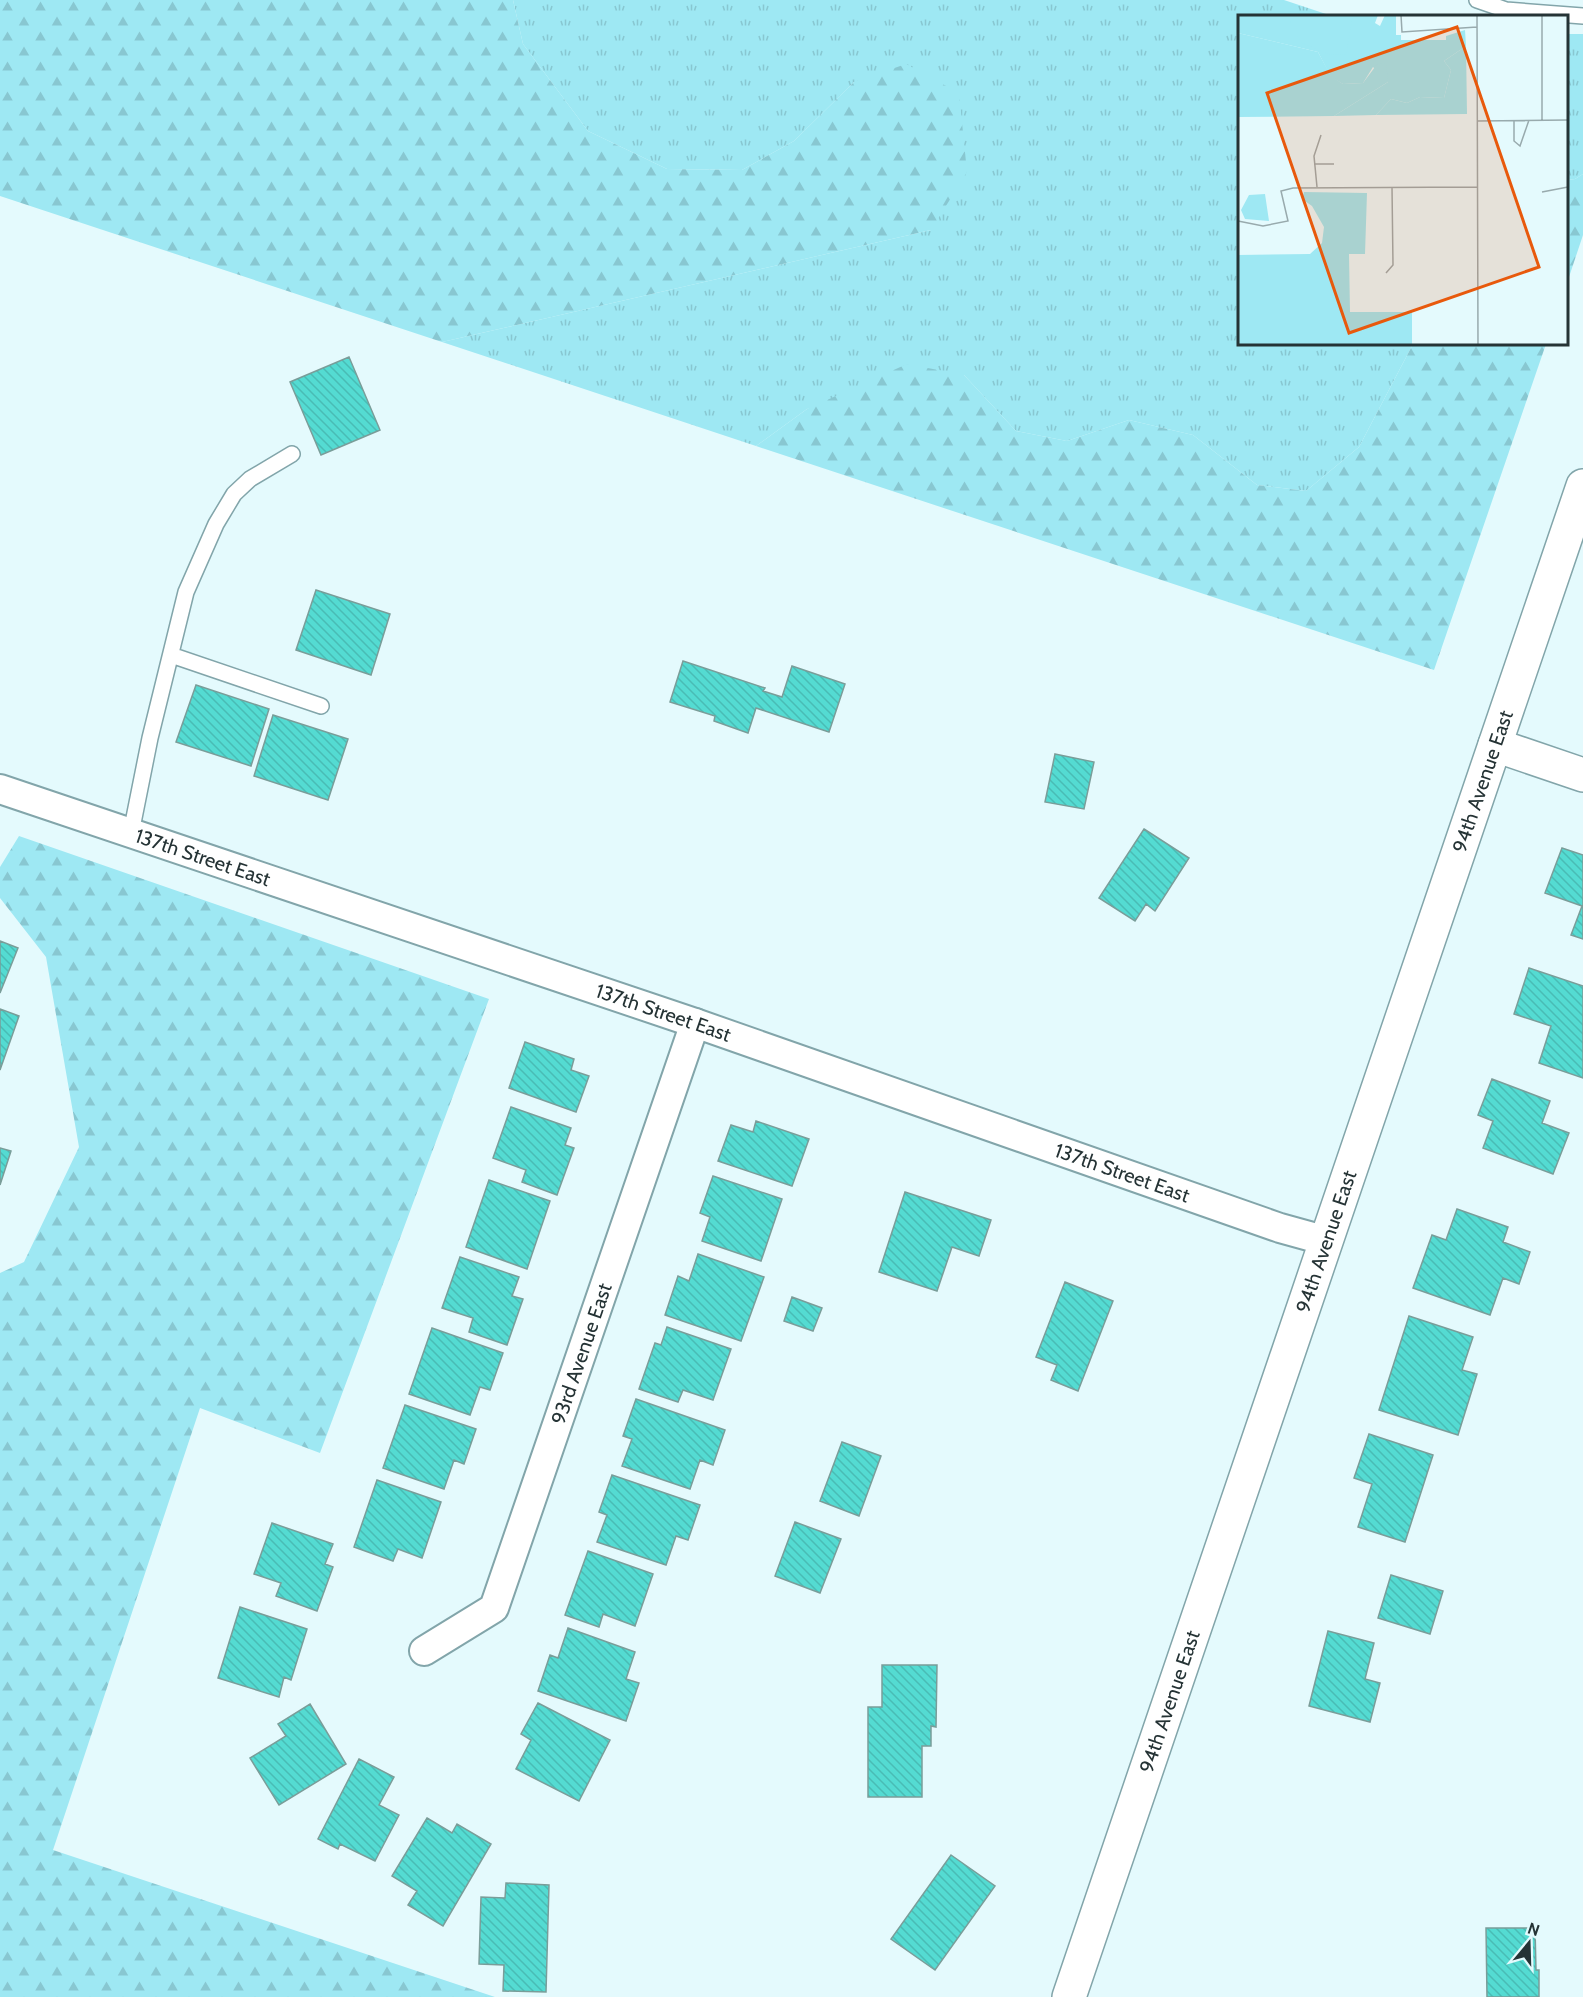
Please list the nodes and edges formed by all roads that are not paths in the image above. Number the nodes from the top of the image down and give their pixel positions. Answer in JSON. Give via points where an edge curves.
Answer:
{"nodes":[{"id":1,"x":1477,"y":0,"type":"edge"},
{"id":2,"x":1583,"y":16,"type":"edge"},
{"id":3,"x":292,"y":454,"type":"dead end"},
{"id":4,"x":1583,"y":486,"type":"edge"},
{"id":5,"x":171,"y":655,"type":"junction"},
{"id":6,"x":321,"y":706,"type":"dead end"},
{"id":7,"x":1495,"y":745,"type":"junction"},
{"id":8,"x":1583,"y":775,"type":"edge"},
{"id":9,"x":0,"y":789,"type":"edge"},
{"id":10,"x":131,"y":833,"type":"junction"},
{"id":11,"x":695,"y":1023,"type":"junction"},
{"id":12,"x":1327,"y":1241,"type":"junction"},
{"id":13,"x":424,"y":1651,"type":"dead end"},
{"id":14,"x":1069,"y":1997,"type":"edge"}],
"edges":[{"from":1,"to":2,"type":"lane","via":[[1506,9]]},
{"from":3,"to":5,"type":"lane","via":[[250,479],[234,494],[186,592]]},
{"from":4,"to":7,"type":"main road","name":"94th Avenue East"},
{"from":5,"to":6,"type":"lane"},
{"from":5,"to":10,"type":"lane"},
{"from":7,"to":8,"type":"main road"},
{"from":7,"to":12,"type":"main road","name":"94th Avenue East"},
{"from":9,"to":10,"type":"street","name":"137th Street East"},
{"from":10,"to":11,"type":"street","name":"137th Street East"},
{"from":11,"to":12,"type":"street","name":"137th Street East","via":[[1280,1228]]},
{"from":11,"to":13,"type":"street","name":"93rd Avenue East","via":[[494,1608]]},
{"from":12,"to":14,"type":"main road","name":"94th Avenue East"}]}
